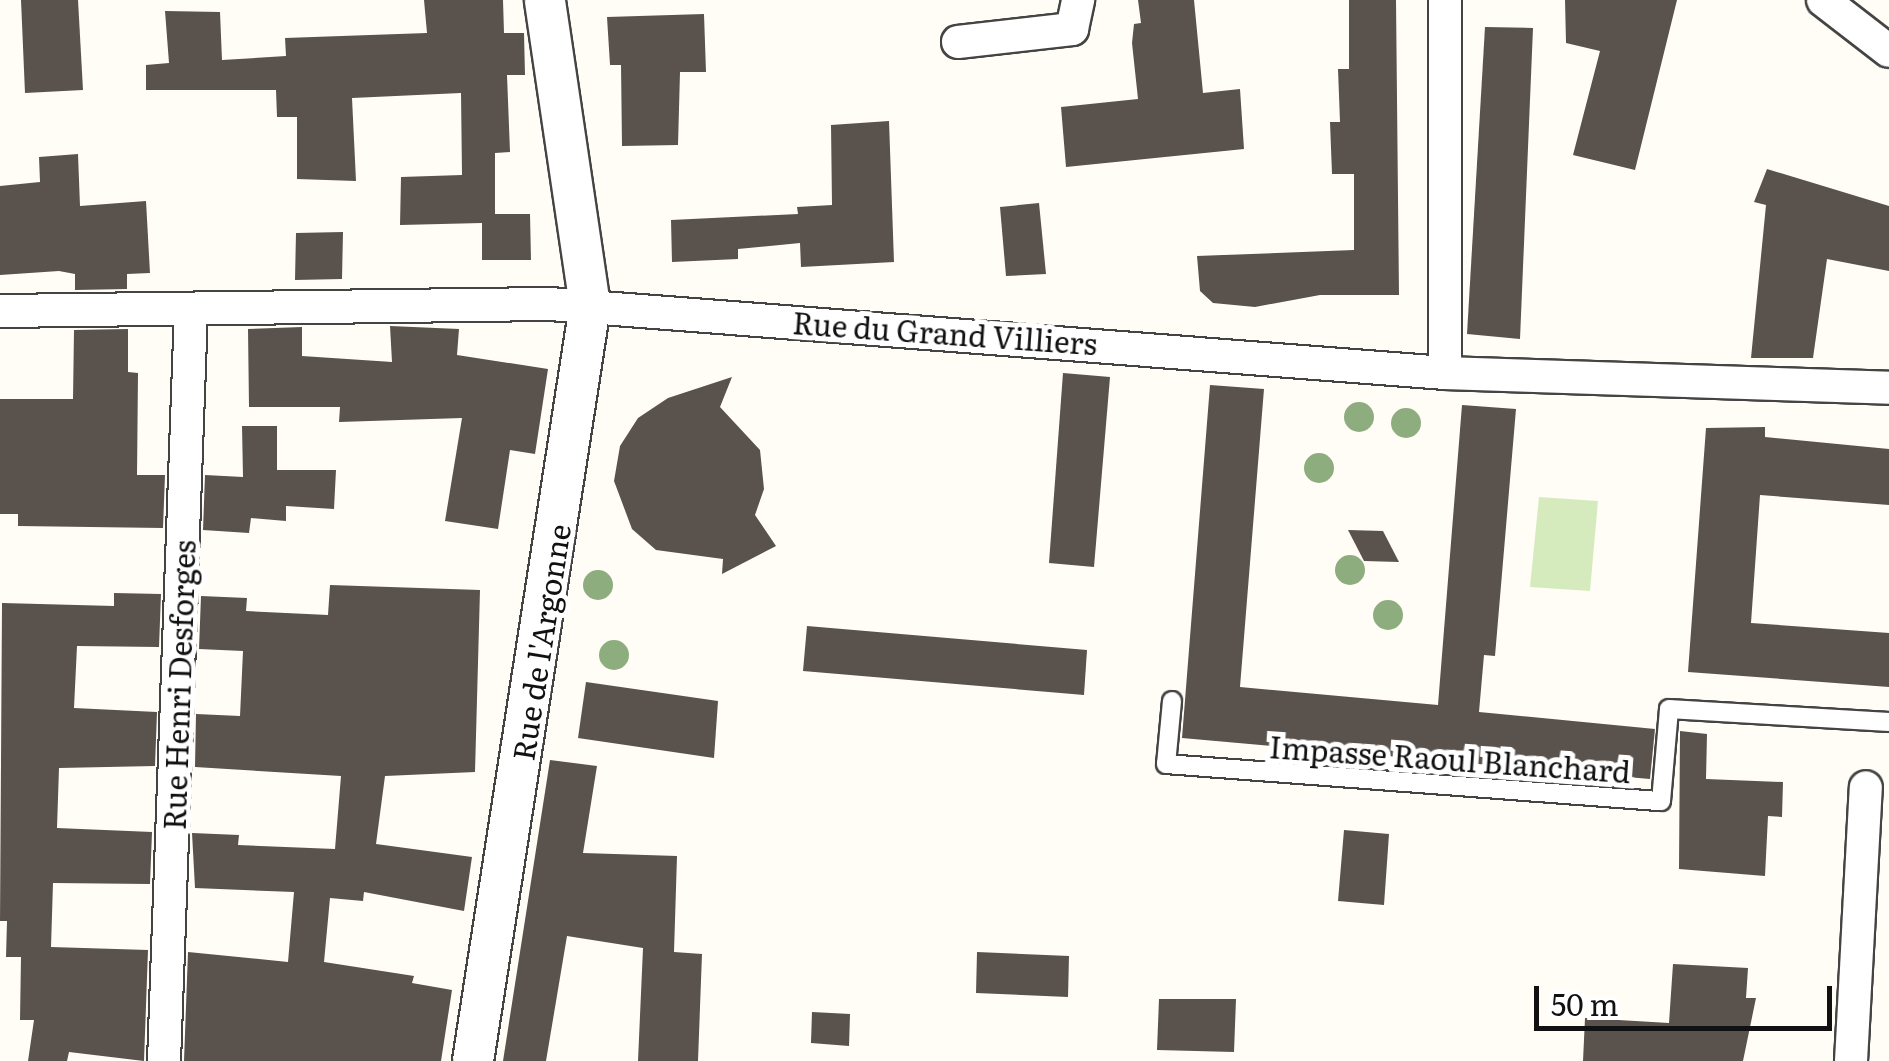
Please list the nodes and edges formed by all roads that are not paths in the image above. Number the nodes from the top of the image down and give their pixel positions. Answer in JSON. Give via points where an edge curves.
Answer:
{"nodes":[{"id":1,"x":545,"y":0,"type":"edge"},
{"id":2,"x":1078,"y":0,"type":"edge"},
{"id":3,"x":1444,"y":0,"type":"edge"},
{"id":4,"x":1822,"y":0,"type":"edge"},
{"id":5,"x":958,"y":42,"type":"dead end"},
{"id":6,"x":1889,"y":51,"type":"edge"},
{"id":7,"x":590,"y":306,"type":"junction"},
{"id":8,"x":191,"y":309,"type":"junction"},
{"id":9,"x":0,"y":310,"type":"edge"},
{"id":10,"x":1446,"y":373,"type":"junction"},
{"id":11,"x":1889,"y":388,"type":"edge"},
{"id":12,"x":1172,"y":702,"type":"dead end"},
{"id":13,"x":1889,"y":722,"type":"edge"},
{"id":14,"x":1866,"y":786,"type":"dead end"},
{"id":15,"x":164,"y":1061,"type":"edge"},
{"id":16,"x":473,"y":1061,"type":"edge"},
{"id":17,"x":1851,"y":1061,"type":"edge"}],
"edges":[{"from":1,"to":7,"type":"street","name":"Rue de l'Argonne"},
{"from":2,"to":5,"type":"street","via":[[1072,29]]},
{"from":3,"to":10,"type":"street"},
{"from":4,"to":6,"type":"street"},
{"from":7,"to":8,"type":"street","name":"Rue du Grand Villiers"},
{"from":7,"to":10,"type":"street","name":"Rue du Grand Villiers"},
{"from":7,"to":16,"type":"street","name":"Rue de l'Argonne"},
{"from":8,"to":9,"type":"street","name":"Rue du Grand Villiers"},
{"from":8,"to":15,"type":"street","name":"Rue Henri Desforges"},
{"from":10,"to":11,"type":"street","name":"Rue du Grand Villiers"},
{"from":12,"to":13,"type":"lane","name":"Impasse Raoul Blanchard","via":[[1166,764],[1661,801],[1669,709]]},
{"from":14,"to":17,"type":"street"}]}
